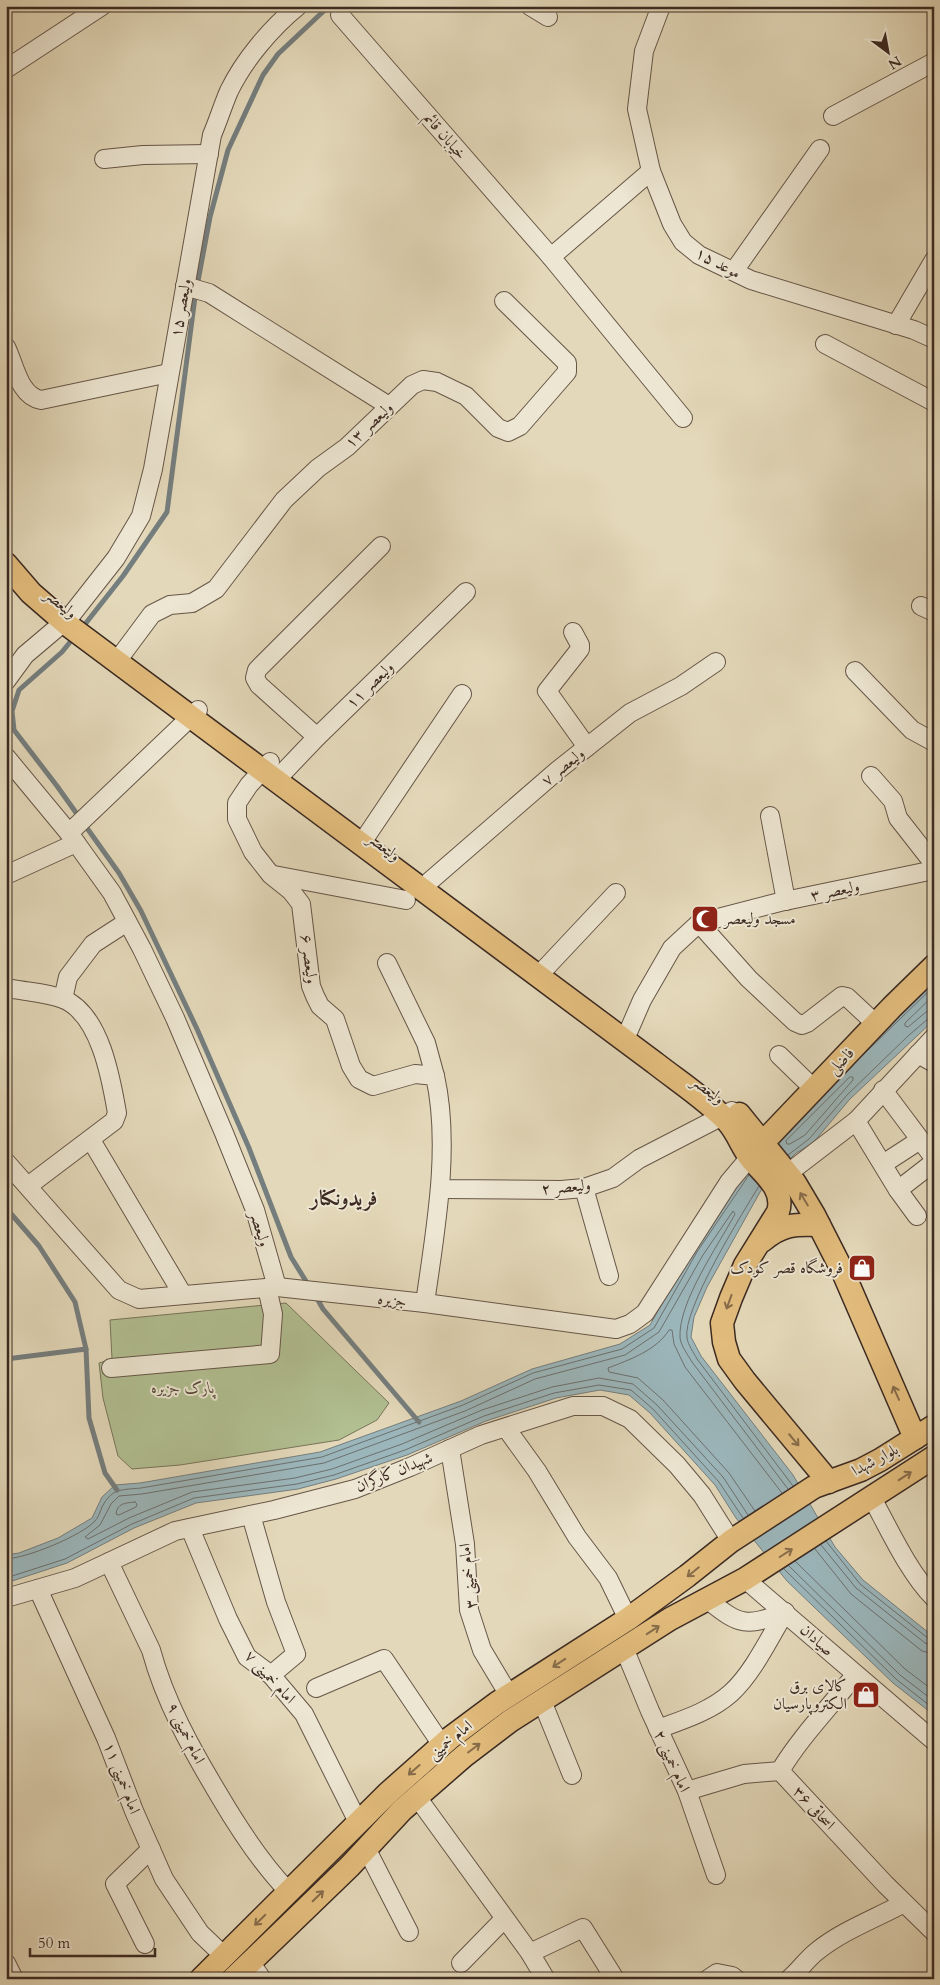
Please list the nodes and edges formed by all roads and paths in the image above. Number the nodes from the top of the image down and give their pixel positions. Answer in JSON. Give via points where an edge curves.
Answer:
{"nodes":[{"id":1,"x":102,"y":6,"type":"edge"},
{"id":2,"x":298,"y":6,"type":"edge"},
{"id":3,"x":530,"y":6,"type":"edge"},
{"id":4,"x":661,"y":6,"type":"edge"},
{"id":5,"x":340,"y":15,"type":"dead end"},
{"id":6,"x":548,"y":17,"type":"dead end"},
{"id":7,"x":934,"y":62,"type":"edge"},
{"id":8,"x":6,"y":69,"type":"edge"},
{"id":9,"x":834,"y":116,"type":"dead end"},
{"id":10,"x":820,"y":149,"type":"dead end"},
{"id":11,"x":209,"y":154,"type":"junction"},
{"id":12,"x":104,"y":159,"type":"dead end"},
{"id":13,"x":651,"y":171,"type":"junction"},
{"id":14,"x":551,"y":257,"type":"junction"},
{"id":15,"x":934,"y":260,"type":"edge"},
{"id":16,"x":734,"y":271,"type":"junction"},
{"id":17,"x":185,"y":286,"type":"junction"},
{"id":18,"x":504,"y":301,"type":"dead end"},
{"id":19,"x":896,"y":325,"type":"junction"},
{"id":20,"x":934,"y":339,"type":"edge"},
{"id":21,"x":825,"y":344,"type":"dead end"},
{"id":22,"x":6,"y":347,"type":"edge"},
{"id":23,"x":169,"y":373,"type":"junction"},
{"id":24,"x":934,"y":402,"type":"edge"},
{"id":25,"x":389,"y":406,"type":"junction"},
{"id":26,"x":683,"y":418,"type":"dead end"},
{"id":27,"x":6,"y":546,"type":"edge"},
{"id":28,"x":381,"y":546,"type":"dead end"},
{"id":29,"x":6,"y":564,"type":"edge"},
{"id":30,"x":466,"y":592,"type":"dead end"},
{"id":31,"x":70,"y":620,"type":"junction"},
{"id":32,"x":573,"y":632,"type":"dead end"},
{"id":33,"x":120,"y":657,"type":"junction"},
{"id":34,"x":716,"y":662,"type":"dead end"},
{"id":35,"x":855,"y":670,"type":"dead end"},
{"id":36,"x":8,"y":674,"type":"edge"},
{"id":37,"x":462,"y":694,"type":"dead end"},
{"id":38,"x":194,"y":714,"type":"junction"},
{"id":39,"x":317,"y":737,"type":"junction"},
{"id":40,"x":934,"y":742,"type":"edge"},
{"id":41,"x":587,"y":747,"type":"junction"},
{"id":42,"x":6,"y":757,"type":"edge"},
{"id":43,"x":273,"y":771,"type":"junction"},
{"id":44,"x":871,"y":776,"type":"dead end"},
{"id":45,"x":770,"y":816,"type":"dead end"},
{"id":46,"x":73,"y":835,"type":"junction"},
{"id":47,"x":364,"y":840,"type":"junction"},
{"id":48,"x":934,"y":864,"type":"edge"},
{"id":49,"x":934,"y":870,"type":"edge"},
{"id":50,"x":6,"y":875,"type":"edge"},
{"id":51,"x":271,"y":875,"type":"junction"},
{"id":52,"x":420,"y":890,"type":"junction"},
{"id":53,"x":616,"y":894,"type":"dead end"},
{"id":54,"x":786,"y":901,"type":"junction"},
{"id":55,"x":127,"y":922,"type":"junction"},
{"id":56,"x":699,"y":923,"type":"junction"},
{"id":57,"x":387,"y":963,"type":"dead end"},
{"id":58,"x":934,"y":966,"type":"edge"},
{"id":59,"x":541,"y":972,"type":"junction"},
{"id":60,"x":6,"y":990,"type":"edge"},
{"id":61,"x":63,"y":999,"type":"junction"},
{"id":62,"x":876,"y":1024,"type":"junction"},
{"id":63,"x":625,"y":1034,"type":"junction"},
{"id":64,"x":934,"y":1037,"type":"edge"},
{"id":65,"x":918,"y":1054,"type":"junction"},
{"id":66,"x":779,"y":1055,"type":"dead end"},
{"id":67,"x":934,"y":1063,"type":"edge"},
{"id":68,"x":435,"y":1076,"type":"junction"},
{"id":69,"x":814,"y":1089,"type":"junction"},
{"id":70,"x":883,"y":1090,"type":"junction"},
{"id":71,"x":729,"y":1114,"type":"junction"},
{"id":72,"x":856,"y":1121,"type":"junction"},
{"id":73,"x":91,"y":1140,"type":"junction"},
{"id":74,"x":920,"y":1140,"type":"junction"},
{"id":75,"x":757,"y":1152,"type":"junction"},
{"id":76,"x":934,"y":1158,"type":"edge"},
{"id":77,"x":6,"y":1162,"type":"edge"},
{"id":78,"x":934,"y":1162,"type":"edge"},
{"id":79,"x":883,"y":1164,"type":"junction"},
{"id":80,"x":781,"y":1175,"type":"junction"},
{"id":81,"x":441,"y":1185,"type":"junction"},
{"id":82,"x":28,"y":1186,"type":"junction"},
{"id":83,"x":584,"y":1188,"type":"junction"},
{"id":84,"x":898,"y":1190,"type":"junction"},
{"id":85,"x":917,"y":1216,"type":"dead end"},
{"id":86,"x":819,"y":1225,"type":"junction"},
{"id":87,"x":758,"y":1244,"type":"junction"},
{"id":88,"x":609,"y":1276,"type":"dead end"},
{"id":89,"x":272,"y":1287,"type":"junction"},
{"id":90,"x":182,"y":1295,"type":"junction"},
{"id":91,"x":425,"y":1304,"type":"junction"},
{"id":92,"x":111,"y":1368,"type":"dead end"},
{"id":93,"x":506,"y":1428,"type":"junction"},
{"id":94,"x":925,"y":1432,"type":"edge"},
{"id":95,"x":450,"y":1449,"type":"junction"},
{"id":96,"x":934,"y":1458,"type":"edge"},
{"id":97,"x":821,"y":1484,"type":"junction"},
{"id":98,"x":872,"y":1498,"type":"junction"},
{"id":99,"x":251,"y":1515,"type":"junction"},
{"id":100,"x":190,"y":1528,"type":"junction"},
{"id":101,"x":730,"y":1541,"type":"junction"},
{"id":102,"x":109,"y":1562,"type":"junction"},
{"id":103,"x":745,"y":1579,"type":"junction"},
{"id":104,"x":38,"y":1590,"type":"junction"},
{"id":105,"x":931,"y":1591,"type":"edge"},
{"id":106,"x":6,"y":1598,"type":"edge"},
{"id":107,"x":708,"y":1600,"type":"junction"},
{"id":108,"x":785,"y":1612,"type":"junction"},
{"id":109,"x":628,"y":1619,"type":"junction"},
{"id":110,"x":624,"y":1648,"type":"junction"},
{"id":111,"x":271,"y":1675,"type":"junction"},
{"id":112,"x":855,"y":1675,"type":"junction"},
{"id":113,"x":316,"y":1688,"type":"dead end"},
{"id":114,"x":509,"y":1695,"type":"junction"},
{"id":115,"x":542,"y":1701,"type":"junction"},
{"id":116,"x":658,"y":1728,"type":"junction"},
{"id":117,"x":934,"y":1741,"type":"edge"},
{"id":118,"x":442,"y":1745,"type":"junction"},
{"id":119,"x":780,"y":1771,"type":"junction"},
{"id":120,"x":572,"y":1775,"type":"dead end"},
{"id":121,"x":687,"y":1791,"type":"junction"},
{"id":122,"x":417,"y":1797,"type":"junction"},
{"id":123,"x":358,"y":1822,"type":"junction"},
{"id":124,"x":366,"y":1848,"type":"junction"},
{"id":125,"x":330,"y":1849,"type":"junction"},
{"id":126,"x":151,"y":1850,"type":"junction"},
{"id":127,"x":350,"y":1866,"type":"junction"},
{"id":128,"x":716,"y":1875,"type":"dead end"},
{"id":129,"x":288,"y":1891,"type":"junction"},
{"id":130,"x":904,"y":1903,"type":"junction"},
{"id":131,"x":504,"y":1919,"type":"junction"},
{"id":132,"x":933,"y":1930,"type":"edge"},
{"id":133,"x":410,"y":1932,"type":"dead end"},
{"id":134,"x":145,"y":1944,"type":"dead end"},
{"id":135,"x":530,"y":1953,"type":"junction"},
{"id":136,"x":224,"y":1956,"type":"junction"},
{"id":137,"x":6,"y":1963,"type":"edge"},
{"id":138,"x":461,"y":1963,"type":"dead end"},
{"id":139,"x":256,"y":1970,"type":"edge"},
{"id":140,"x":794,"y":1977,"type":"edge"},
{"id":141,"x":545,"y":1978,"type":"edge"},
{"id":142,"x":14,"y":1979,"type":"edge"},
{"id":143,"x":201,"y":1979,"type":"edge"},
{"id":144,"x":232,"y":1979,"type":"edge"},
{"id":145,"x":615,"y":1979,"type":"edge"},
{"id":146,"x":708,"y":1979,"type":"edge"},
{"id":147,"x":736,"y":1979,"type":"edge"}],
"edges":[{"from":1,"to":8,"type":"street"},
{"from":2,"to":11,"type":"street","name":"ولیعصر ۱۵","via":[[250,58],[229,90],[212,135]]},
{"from":3,"to":6,"type":"street"},
{"from":4,"to":13,"type":"street","name":"موعد ۱۵","via":[[644,51],[637,109]]},
{"from":5,"to":14,"type":"street","name":"خیابان قائم"},
{"from":7,"to":9,"type":"street"},
{"from":10,"to":16,"type":"street"},
{"from":11,"to":12,"type":"street"},
{"from":11,"to":17,"type":"street","name":"ولیعصر ۱۵"},
{"from":13,"to":14,"type":"street"},
{"from":13,"to":16,"type":"street","name":"موعد ۱۵","via":[[672,224],[683,242],[699,255]]},
{"from":14,"to":26,"type":"street","name":"خیابان قائم"},
{"from":15,"to":19,"type":"street"},
{"from":16,"to":19,"type":"street","name":"موعد ۱۵","via":[[751,280]]},
{"from":17,"to":23,"type":"street","name":"ولیعصر ۱۵"},
{"from":17,"to":25,"type":"street","via":[[207,292]]},
{"from":18,"to":25,"type":"street","name":"ولیعصر ۱۳","via":[[567,363],[567,372],[520,426],[508,432],[498,428],[466,396],[437,382],[423,380],[412,385]]},
{"from":19,"to":20,"type":"street","name":"موعد ۱۵"},
{"from":21,"to":24,"type":"street"},
{"from":22,"to":23,"type":"street","via":[[25,391],[33,399]]},
{"from":23,"to":31,"type":"street","name":"ولیعصر ۱۵","via":[[153,469],[141,516],[116,558]]},
{"from":25,"to":33,"type":"street","name":"ولیعصر ۱۳","via":[[284,500],[216,588],[192,603],[170,605],[152,614]]},
{"from":27,"to":31,"type":"main road","name":"ولیعصر"},
{"from":28,"to":39,"type":"street","via":[[257,670],[255,678],[259,685]]},
{"from":29,"to":31,"type":"main road","name":"ولیعصر","via":[[31,593]]},
{"from":30,"to":39,"type":"street","name":"ولیعصر ۱۱"},
{"from":31,"to":33,"type":"main road","name":"ولیعصر"},
{"from":31,"to":36,"type":"street","name":"ولیعصر ۱۵","via":[[25,655]]},
{"from":32,"to":41,"type":"street","via":[[580,650],[547,691]]},
{"from":33,"to":38,"type":"main road","name":"ولیعصر"},
{"from":34,"to":41,"type":"street","name":"ولیعصر ۷","via":[[681,686],[630,713]]},
{"from":35,"to":40,"type":"street","via":[[912,730]]},
{"from":37,"to":47,"type":"street"},
{"from":38,"to":43,"type":"main road","name":"ولیعصر"},
{"from":38,"to":46,"type":"street","via":[[90,813]]},
{"from":39,"to":43,"type":"street","name":"ولیعصر ۱۱"},
{"from":41,"to":52,"type":"street","name":"ولیعصر ۷"},
{"from":42,"to":46,"type":"street","name":"ولیعصر"},
{"from":43,"to":47,"type":"main road","name":"ولیعصر"},
{"from":43,"to":51,"type":"street","name":"ولیعصر ۶","via":[[248,785],[237,803],[237,819],[253,852]]},
{"from":44,"to":48,"type":"street","via":[[893,801],[898,818]]},
{"from":45,"to":54,"type":"street"},
{"from":46,"to":50,"type":"street"},
{"from":46,"to":55,"type":"street","name":"ولیعصر","via":[[112,893]]},
{"from":47,"to":52,"type":"main road","name":"ولیعصر"},
{"from":49,"to":54,"type":"street","name":"ولیعصر ۳"},
{"from":51,"to":52,"type":"street"},
{"from":51,"to":68,"type":"street","name":"ولیعصر ۶","via":[[301,904],[311,986],[320,1006],[335,1019],[359,1079],[373,1086],[415,1074]]},
{"from":52,"to":59,"type":"main road","name":"ولیعصر"},
{"from":53,"to":59,"type":"street"},
{"from":54,"to":56,"type":"street","name":"ولیعصر ۳"},
{"from":55,"to":61,"type":"street","via":[[93,944],[68,977]]},
{"from":55,"to":89,"type":"street","name":"ولیعصر","via":[[176,1018],[224,1133],[254,1210]]},
{"from":56,"to":62,"type":"street","via":[[749,980],[795,1022],[807,1023],[842,996],[847,996]]},
{"from":56,"to":63,"type":"street","name":"ولیعصر ۳","via":[[672,948]]},
{"from":57,"to":68,"type":"street","via":[[426,1042]]},
{"from":58,"to":62,"type":"main road","name":"فاضلی"},
{"from":59,"to":63,"type":"main road","name":"ولیعصر"},
{"from":60,"to":61,"type":"street"},
{"from":61,"to":73,"type":"street","via":[[85,1015],[107,1061],[115,1100],[117,1113],[114,1121]]},
{"from":62,"to":69,"type":"main road","name":"فاضلی"},
{"from":63,"to":71,"type":"main road","name":"ولیعصر"},
{"from":64,"to":65,"type":"street"},
{"from":65,"to":67,"type":"street"},
{"from":65,"to":70,"type":"street"},
{"from":66,"to":69,"type":"street"},
{"from":68,"to":81,"type":"street","via":[[441,1114]]},
{"from":69,"to":75,"type":"main road","name":"فاضلی"},
{"from":70,"to":72,"type":"street"},
{"from":70,"to":74,"type":"street"},
{"from":71,"to":75,"type":"main road","name":"ولیعصر"},
{"from":71,"to":83,"type":"street","name":"ولیعصر ۲","via":[[639,1160],[613,1178]]},
{"from":72,"to":79,"type":"street"},
{"from":72,"to":80,"type":"street"},
{"from":73,"to":82,"type":"street"},
{"from":73,"to":90,"type":"street"},
{"from":74,"to":76,"type":"street"},
{"from":74,"to":79,"type":"street"},
{"from":75,"to":80,"type":"main road","name":"ولیعصر"},
{"from":75,"to":91,"type":"street","name":"جزیره","via":[[729,1182],[645,1313],[630,1324],[616,1329]]},
{"from":77,"to":82,"type":"street","name":"جزیره"},
{"from":78,"to":84,"type":"street"},
{"from":79,"to":84,"type":"street"},
{"from":86,"to":80,"type":"main road","one_way":true,"via":[[795,1183]]},
{"from":80,"to":87,"type":"main road","via":[[778,1212]]},
{"from":81,"to":83,"type":"street","name":"ولیعصر ۲","via":[[444,1189]]},
{"from":81,"to":91,"type":"street"},
{"from":82,"to":90,"type":"street","name":"جزیره","via":[[119,1290],[139,1299]]},
{"from":83,"to":88,"type":"street"},
{"from":84,"to":85,"type":"street"},
{"from":86,"to":87,"type":"main road","via":[[787,1226],[774,1231]]},
{"from":94,"to":86,"type":"main road","one_way":true},
{"from":87,"to":97,"type":"main road","one_way":true,"via":[[745,1264],[722,1323],[724,1342],[729,1358]]},
{"from":89,"to":90,"type":"street","name":"جزیره"},
{"from":89,"to":91,"type":"street","name":"جزیره"},
{"from":89,"to":92,"type":"street","name":"ولیعصر","via":[[270,1354]]},
{"from":93,"to":95,"type":"street","name":"شهیدان کارگران"},
{"from":93,"to":101,"type":"street","name":"شهیدان کارگران","via":[[573,1406],[603,1406],[630,1419],[702,1495]]},
{"from":93,"to":109,"type":"street","via":[[538,1472],[577,1537],[608,1578]]},
{"from":94,"to":97,"type":"main road","name":"بلوار شهدا","via":[[874,1463]]},
{"from":95,"to":99,"type":"street","name":"شهیدان کارگران","via":[[355,1489]]},
{"from":95,"to":114,"type":"street","name":"امام خمینی ۳","via":[[465,1544],[469,1610],[482,1650]]},
{"from":98,"to":96,"type":"main road","name":"بلوار شهدا","one_way":true},
{"from":97,"to":101,"type":"main road","name":"بلوار شهدا"},
{"from":103,"to":98,"type":"main road","name":"بلوار شهدا","one_way":true},
{"from":98,"to":105,"type":"street","via":[[902,1552]]},
{"from":99,"to":100,"type":"street","name":"شهیدان کارگران"},
{"from":99,"to":111,"type":"street","via":[[276,1602],[296,1654]]},
{"from":100,"to":102,"type":"street","name":"شهیدان کارگران","via":[[175,1531]]},
{"from":100,"to":111,"type":"street","name":"امام خمینی ۷","via":[[247,1657]]},
{"from":101,"to":109,"type":"main road","name":"امام خمینی","one_way":true},
{"from":102,"to":104,"type":"street","name":"شهیدان کارگران"},
{"from":102,"to":129,"type":"street","name":"امام خمینی ۹","via":[[151,1650],[155,1666],[196,1757],[257,1854]]},
{"from":103,"to":107,"type":"main road","name":"امام خمینی"},
{"from":103,"to":108,"type":"street","name":"صیادان"},
{"from":104,"to":106,"type":"street","name":"شهیدان کارگران"},
{"from":104,"to":126,"type":"street","name":"امام خمینی ۱۱","via":[[106,1738]]},
{"from":107,"to":108,"type":"street","via":[[724,1613],[746,1623]]},
{"from":110,"to":107,"type":"main road","name":"امام خمینی","one_way":true},
{"from":108,"to":112,"type":"street","name":"صیادان"},
{"from":108,"to":116,"type":"street","via":[[748,1673],[731,1693],[695,1715]]},
{"from":109,"to":114,"type":"main road","name":"امام خمینی","one_way":true},
{"from":110,"to":115,"type":"main road","name":"امام خمینی"},
{"from":110,"to":116,"type":"street","name":"امام خمینی ۲"},
{"from":111,"to":123,"type":"street","name":"امام خمینی ۷","via":[[304,1714]]},
{"from":112,"to":117,"type":"street","name":"صیادان"},
{"from":112,"to":119,"type":"street","name":"اسحاقی ۳۶","via":[[794,1747]]},
{"from":113,"to":118,"type":"street","via":[[384,1659]]},
{"from":114,"to":118,"type":"main road","name":"امام خمینی"},
{"from":115,"to":120,"type":"street"},
{"from":122,"to":115,"type":"main road","name":"امام خمینی","one_way":true,"via":[[464,1756]]},
{"from":116,"to":121,"type":"street","name":"امام خمینی ۲"},
{"from":118,"to":123,"type":"main road","name":"امام خمینی","one_way":true},
{"from":119,"to":121,"type":"street","via":[[744,1774]]},
{"from":119,"to":130,"type":"street","name":"اسحاقی ۳۶"},
{"from":121,"to":128,"type":"street","name":"امام خمینی ۲"},
{"from":122,"to":124,"type":"main road","name":"امام خمینی"},
{"from":122,"to":131,"type":"street"},
{"from":123,"to":125,"type":"main road","name":"امام خمینی"},
{"from":124,"to":127,"type":"main road","name":"امام خمینی"},
{"from":124,"to":133,"type":"street"},
{"from":125,"to":127,"type":"main road"},
{"from":125,"to":129,"type":"main road","name":"امام خمینی"},
{"from":126,"to":134,"type":"street","via":[[115,1884]]},
{"from":126,"to":136,"type":"street","name":"امام خمینی ۱۱","via":[[164,1879],[200,1933]]},
{"from":139,"to":127,"type":"main road","name":"امام خمینی","one_way":true},
{"from":129,"to":136,"type":"main road","name":"امام خمینی","one_way":true},
{"from":130,"to":132,"type":"street","name":"اسحاقی ۳۶"},
{"from":130,"to":140,"type":"street","via":[[851,1928],[815,1952]]},
{"from":131,"to":135,"type":"street"},
{"from":131,"to":138,"type":"street"},
{"from":135,"to":141,"type":"street"},
{"from":135,"to":145,"type":"street","via":[[583,1928]]},
{"from":136,"to":143,"type":"main road","name":"امام خمینی"},
{"from":137,"to":142,"type":"street"},
{"from":139,"to":144,"type":"main road","name":"امام خمینی"},
{"from":146,"to":147,"type":"street","via":[[717,1973]]}]}
